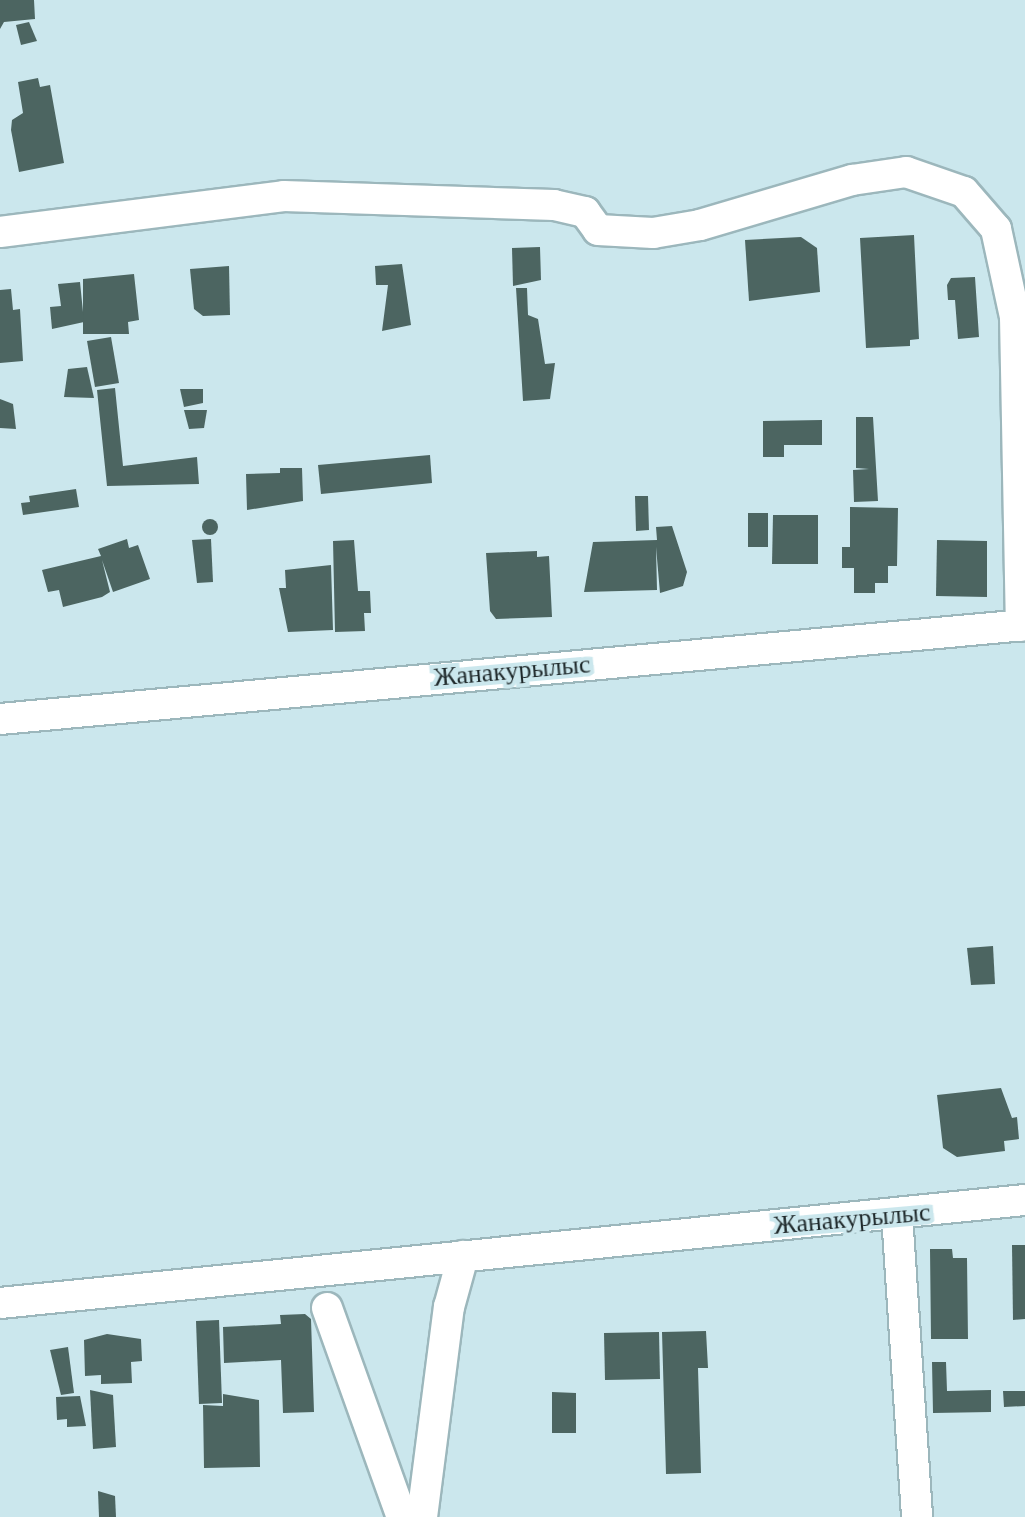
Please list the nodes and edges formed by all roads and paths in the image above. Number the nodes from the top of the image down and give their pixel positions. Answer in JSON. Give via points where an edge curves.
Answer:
{"nodes":[{"id":1,"x":0,"y":232,"type":"edge"},
{"id":2,"x":1023,"y":626,"type":"edge"},
{"id":3,"x":0,"y":719,"type":"edge"},
{"id":4,"x":1025,"y":1200,"type":"edge"},
{"id":5,"x":897,"y":1215,"type":"junction"},
{"id":6,"x":463,"y":1256,"type":"junction"},
{"id":7,"x":0,"y":1303,"type":"edge"},
{"id":8,"x":327,"y":1308,"type":"dead end"},
{"id":9,"x":402,"y":1517,"type":"edge"},
{"id":10,"x":422,"y":1517,"type":"edge"},
{"id":11,"x":917,"y":1517,"type":"edge"}],
"edges":[{"from":1,"to":2,"type":"street","via":[[284,196],[554,205],[585,212],[598,230],[653,233],[700,225],[852,180],[906,172],[964,192],[996,229],[1015,317]]},
{"from":2,"to":3,"type":"street","name":"Жанакурылыс"},
{"from":4,"to":5,"type":"street","name":"Жанакурылыс"},
{"from":5,"to":6,"type":"street","name":"Жанакурылыс"},
{"from":5,"to":11,"type":"street"},
{"from":6,"to":7,"type":"street","name":"Жанакурылыс"},
{"from":6,"to":10,"type":"street","via":[[449,1307]]},
{"from":8,"to":9,"type":"street"}]}
